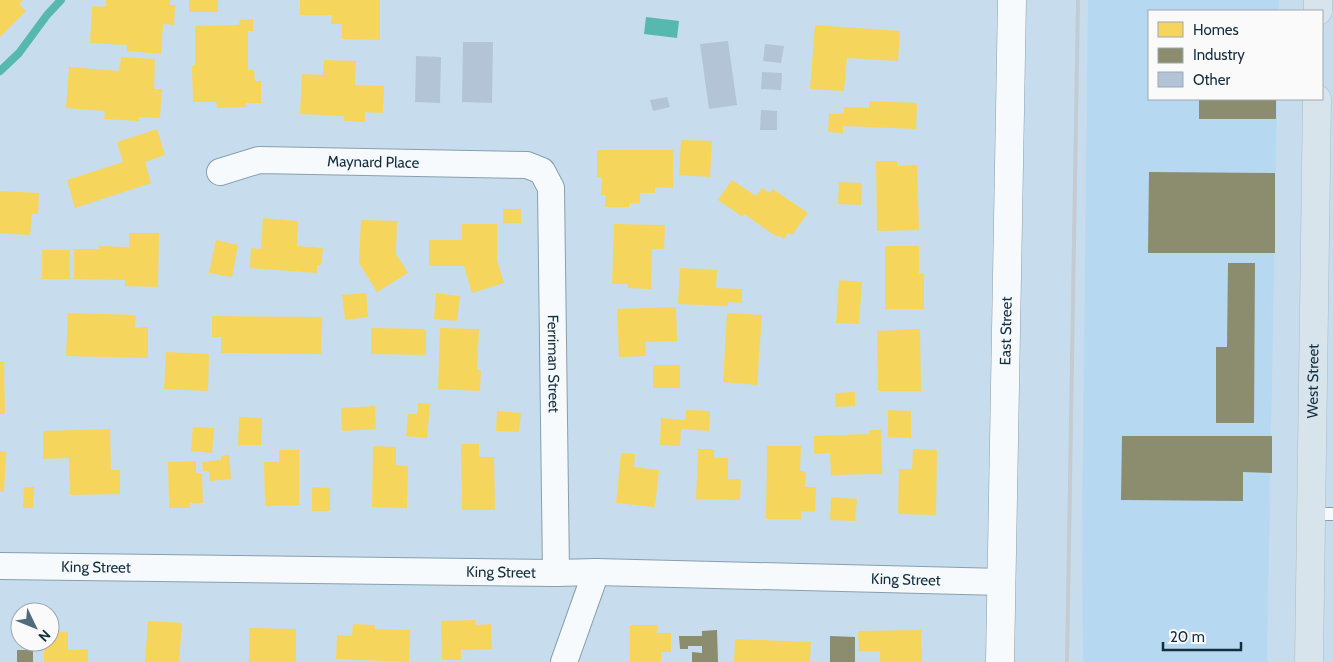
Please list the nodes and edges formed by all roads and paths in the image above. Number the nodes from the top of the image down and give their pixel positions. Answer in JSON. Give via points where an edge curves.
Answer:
{"nodes":[{"id":1,"x":1012,"y":0,"type":"edge"},
{"id":2,"x":1317,"y":100,"type":"edge"},
{"id":3,"x":528,"y":165,"type":"joint"},
{"id":4,"x":220,"y":172,"type":"dead end"},
{"id":5,"x":1322,"y":514,"type":"edge"},
{"id":6,"x":0,"y":566,"type":"edge"},
{"id":7,"x":596,"y":572,"type":"junction"},
{"id":8,"x":556,"y":573,"type":"junction"},
{"id":9,"x":1002,"y":582,"type":"junction"},
{"id":10,"x":564,"y":662,"type":"edge"},
{"id":11,"x":1000,"y":662,"type":"edge"},
{"id":12,"x":1309,"y":662,"type":"edge"}],
"edges":[{"from":1,"to":9,"type":"main road","name":"East Street"},
{"from":2,"to":5,"type":"highway","name":"West Street"},
{"from":3,"to":4,"type":"street","name":"Maynard Place","via":[[259,160]]},
{"from":3,"to":8,"type":"street","name":"Ferriman Street","via":[[542,172],[551,188]]},
{"from":5,"to":12,"type":"highway","name":"West Street"},
{"from":6,"to":8,"type":"street","name":"King Street"},
{"from":7,"to":8,"type":"street","name":"King Street"},
{"from":7,"to":9,"type":"street","name":"King Street"},
{"from":7,"to":10,"type":"street"},
{"from":9,"to":11,"type":"main road","name":"East Street"}]}
